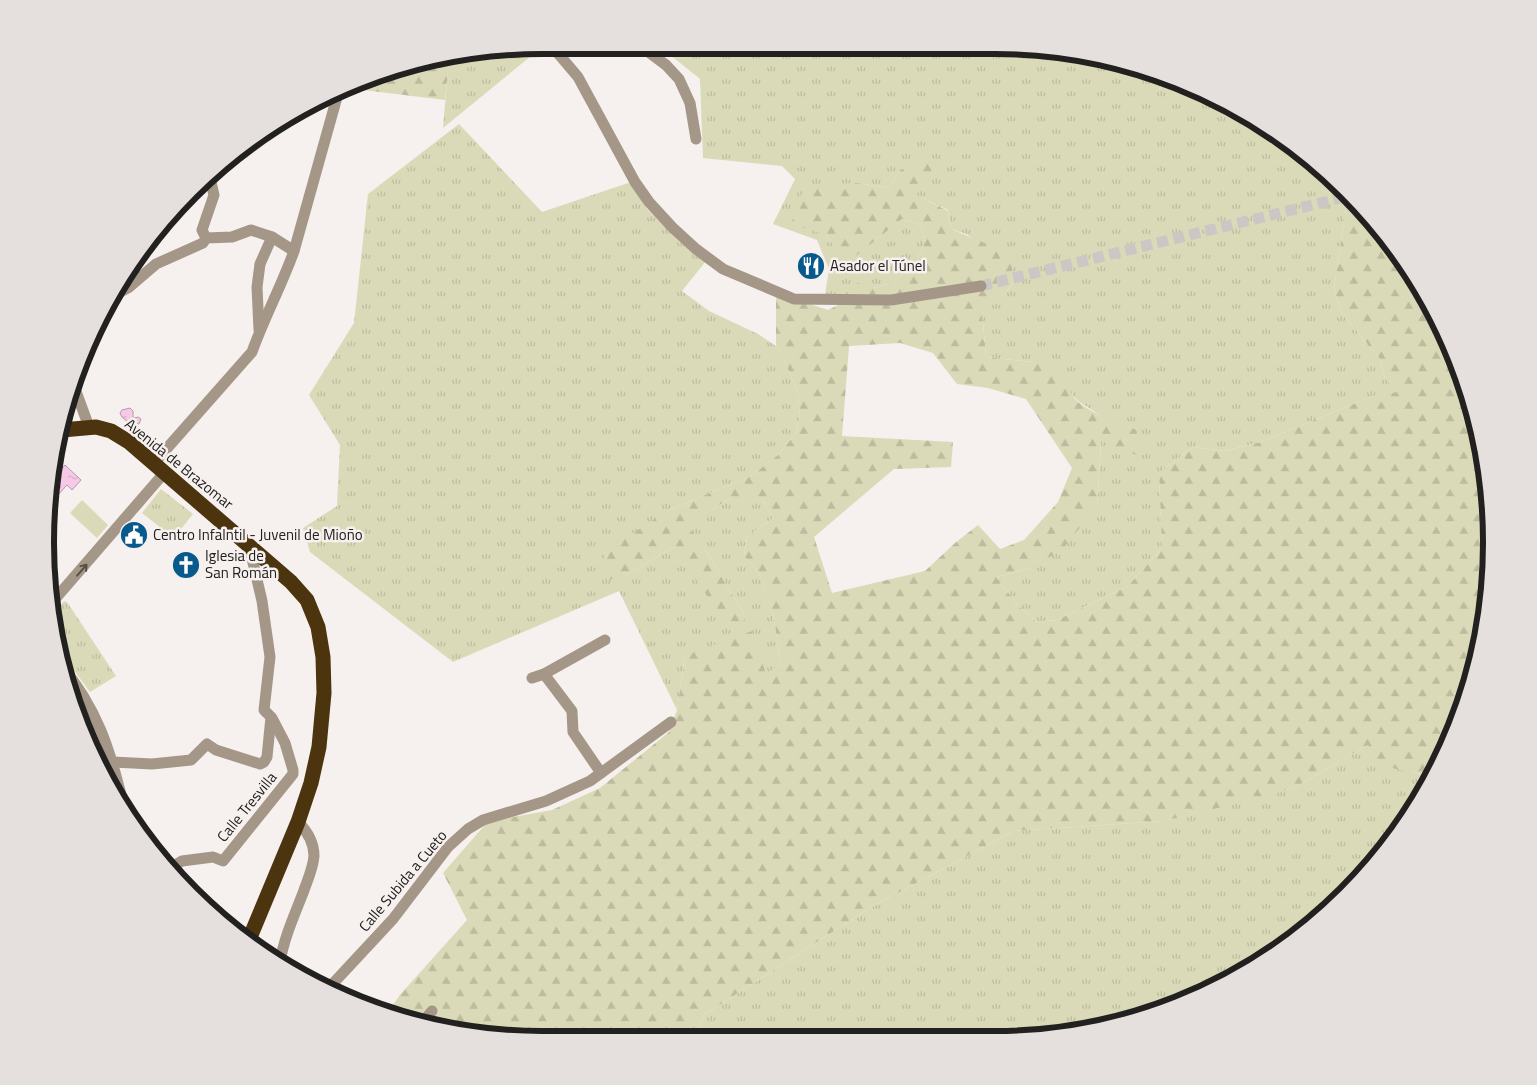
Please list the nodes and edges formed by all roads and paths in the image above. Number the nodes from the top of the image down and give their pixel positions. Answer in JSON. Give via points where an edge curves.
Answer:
{"nodes":[{"id":1,"x":559,"y":54,"type":"edge"},
{"id":2,"x":651,"y":54,"type":"edge"},
{"id":3,"x":336,"y":99,"type":"edge"},
{"id":4,"x":696,"y":139,"type":"dead end"},
{"id":5,"x":211,"y":183,"type":"edge"},
{"id":6,"x":272,"y":237,"type":"junction"},
{"id":7,"x":206,"y":238,"type":"junction"},
{"id":8,"x":294,"y":251,"type":"junction"},
{"id":9,"x":981,"y":286,"type":"tunnel mouth"},
{"id":10,"x":124,"y":290,"type":"edge"},
{"id":11,"x":260,"y":332,"type":"junction"},
{"id":12,"x":77,"y":394,"type":"edge"},
{"id":13,"x":89,"y":427,"type":"junction"},
{"id":14,"x":67,"y":429,"type":"edge"},
{"id":15,"x":160,"y":467,"type":"junction"},
{"id":16,"x":254,"y":550,"type":"junction"},
{"id":17,"x":57,"y":596,"type":"edge"},
{"id":18,"x":606,"y":640,"type":"dead end"},
{"id":19,"x":544,"y":674,"type":"junction"},
{"id":20,"x":532,"y":678,"type":"dead end"},
{"id":21,"x":74,"y":680,"type":"edge"},
{"id":22,"x":271,"y":717,"type":"junction"},
{"id":23,"x":671,"y":722,"type":"dead end"},
{"id":24,"x":113,"y":762,"type":"junction"},
{"id":25,"x":600,"y":773,"type":"junction"},
{"id":26,"x":119,"y":787,"type":"edge"},
{"id":27,"x":298,"y":822,"type":"junction"},
{"id":28,"x":175,"y":865,"type":"edge"},
{"id":29,"x":251,"y":934,"type":"edge"},
{"id":30,"x":281,"y":956,"type":"edge"},
{"id":31,"x":333,"y":984,"type":"edge"},
{"id":32,"x":432,"y":1011,"type":"dead end"},
{"id":33,"x":427,"y":1017,"type":"edge"}],
"edges":[{"from":1,"to":9,"type":"street","via":[[578,77],[649,202],[696,249],[723,269],[794,299],[890,300]]},
{"from":2,"to":4,"type":"street","via":[[679,79],[690,102]]},
{"from":3,"to":8,"type":"street"},
{"from":5,"to":7,"type":"street","via":[[214,195],[202,230]]},
{"from":6,"to":7,"type":"street","via":[[250,230],[232,237]]},
{"from":6,"to":8,"type":"street"},
{"from":6,"to":11,"type":"street","via":[[260,264],[257,287]]},
{"from":7,"to":10,"type":"street","via":[[203,243],[156,264]]},
{"from":8,"to":11,"type":"street"},
{"from":11,"to":15,"type":"street","via":[[252,352]]},
{"from":12,"to":13,"type":"street"},
{"from":13,"to":14,"type":"highway","name":"Avenida de Brazomar"},
{"from":13,"to":15,"type":"highway","name":"Avenida de Brazomar","via":[[111,431]]},
{"from":15,"to":16,"type":"highway","name":"Avenida de Brazomar"},
{"from":17,"to":15,"type":"street","one_way":true},
{"from":16,"to":22,"type":"street","name":"Calle Tresvilla","via":[[251,554],[270,657],[264,710]]},
{"from":16,"to":27,"type":"highway","name":"Avenida de Brazomar","via":[[307,600],[318,627],[323,657],[324,693],[319,747]]},
{"from":18,"to":19,"type":"street"},
{"from":19,"to":20,"type":"street"},
{"from":19,"to":25,"type":"street","via":[[572,711],[573,732]]},
{"from":21,"to":24,"type":"street","via":[[90,706]]},
{"from":22,"to":24,"type":"street","name":"Calle Tresvilla","via":[[267,758],[260,764],[207,744],[191,760],[152,764]]},
{"from":22,"to":28,"type":"street","name":"Calle Tresvilla","via":[[285,743],[293,774],[223,861],[214,857],[182,860]]},
{"from":23,"to":25,"type":"street","name":"Calle Subida a Cueto"},
{"from":24,"to":26,"type":"street"},
{"from":25,"to":31,"type":"street","name":"Calle Subida a Cueto","via":[[546,801],[484,820],[468,829],[448,847],[393,919]]},
{"from":27,"to":29,"type":"highway","name":"Avenida de Brazomar"},
{"from":27,"to":30,"type":"street","via":[[307,831],[314,855]]},
{"from":32,"to":33,"type":"street"}]}
